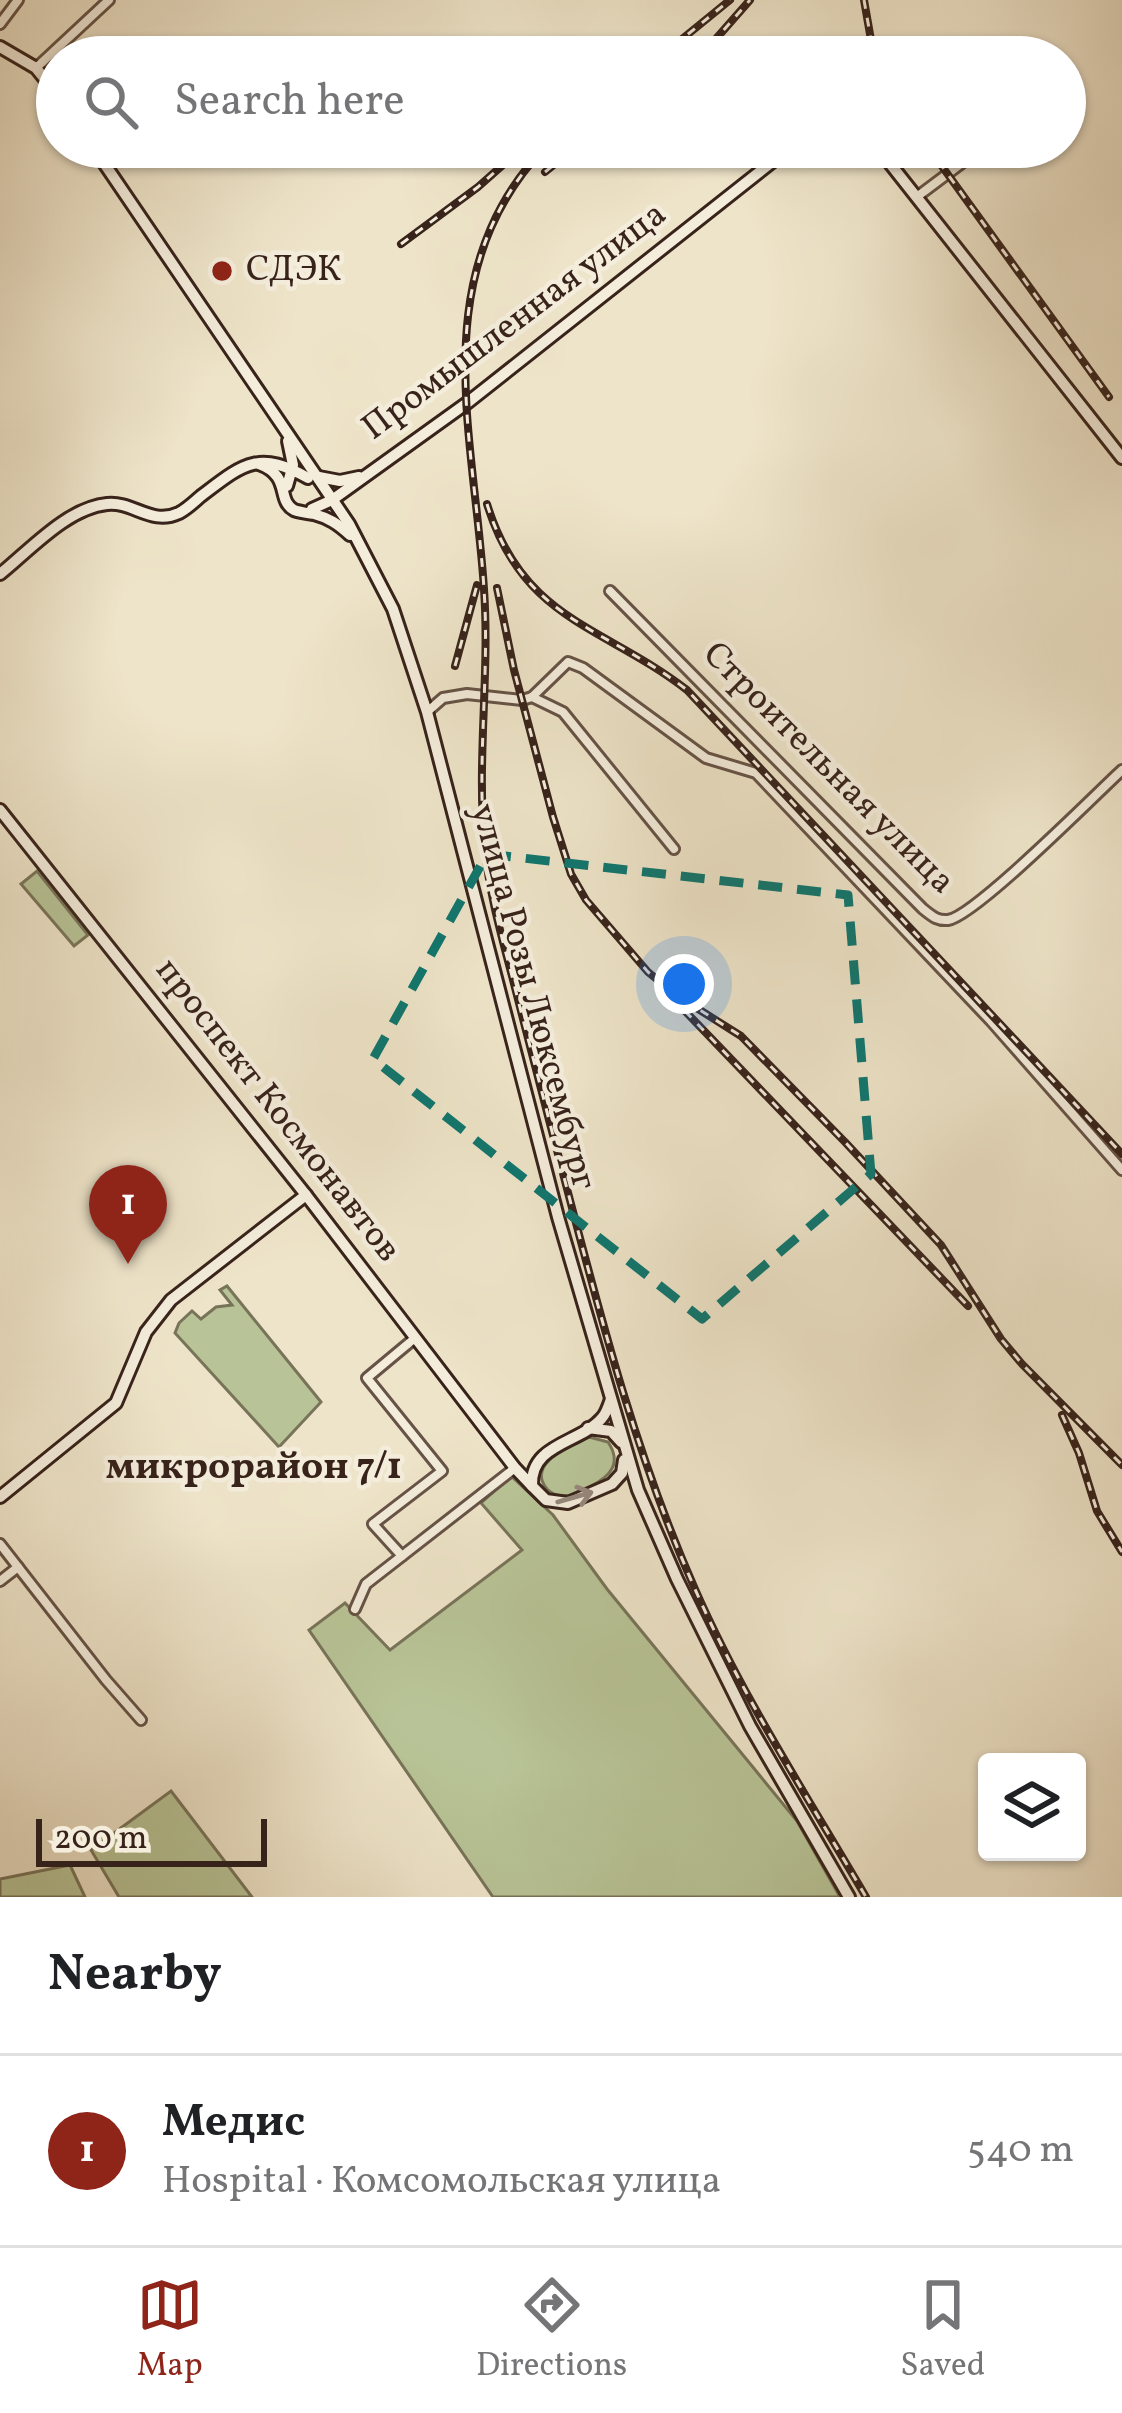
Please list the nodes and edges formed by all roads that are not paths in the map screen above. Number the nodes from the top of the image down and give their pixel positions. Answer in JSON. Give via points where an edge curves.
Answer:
{"nodes":[{"id":1,"x":18,"y":0,"type":"edge"},
{"id":2,"x":110,"y":0,"type":"edge"},
{"id":3,"x":0,"y":24,"type":"edge"},
{"id":4,"x":71,"y":36,"type":"edge"},
{"id":5,"x":0,"y":47,"type":"edge"},
{"id":6,"x":36,"y":68,"type":"edge"},
{"id":7,"x":107,"y":168,"type":"edge"},
{"id":8,"x":764,"y":168,"type":"edge"},
{"id":9,"x":895,"y":168,"type":"edge"},
{"id":10,"x":955,"y":168,"type":"edge"},
{"id":11,"x":919,"y":196,"type":"junction"},
{"id":12,"x":285,"y":432,"type":"junction"},
{"id":13,"x":1122,"y":458,"type":"edge"},
{"id":14,"x":254,"y":462,"type":"junction"},
{"id":15,"x":292,"y":470,"type":"junction"},
{"id":16,"x":359,"y":478,"type":"junction"},
{"id":17,"x":314,"y":481,"type":"junction"},
{"id":18,"x":286,"y":487,"type":"junction"},
{"id":19,"x":332,"y":500,"type":"junction"},
{"id":20,"x":307,"y":510,"type":"junction"},
{"id":21,"x":349,"y":524,"type":"junction"},
{"id":22,"x":356,"y":541,"type":"junction"},
{"id":23,"x":0,"y":574,"type":"edge"},
{"id":24,"x":610,"y":591,"type":"dead end"},
{"id":25,"x":532,"y":697,"type":"junction"},
{"id":26,"x":427,"y":712,"type":"junction"},
{"id":27,"x":1122,"y":770,"type":"edge"},
{"id":28,"x":0,"y":810,"type":"edge"},
{"id":29,"x":674,"y":849,"type":"dead end"},
{"id":30,"x":1122,"y":1170,"type":"edge"},
{"id":31,"x":306,"y":1195,"type":"junction"},
{"id":32,"x":416,"y":1337,"type":"junction"},
{"id":33,"x":610,"y":1400,"type":"junction"},
{"id":34,"x":589,"y":1428,"type":"junction"},
{"id":35,"x":625,"y":1448,"type":"junction"},
{"id":36,"x":505,"y":1452,"type":"junction"},
{"id":37,"x":539,"y":1458,"type":"junction"},
{"id":38,"x":515,"y":1468,"type":"junction"},
{"id":39,"x":612,"y":1484,"type":"junction"},
{"id":40,"x":532,"y":1486,"type":"junction"},
{"id":41,"x":638,"y":1490,"type":"junction"},
{"id":42,"x":0,"y":1496,"type":"edge"},
{"id":43,"x":0,"y":1544,"type":"edge"},
{"id":44,"x":402,"y":1556,"type":"junction"},
{"id":45,"x":18,"y":1567,"type":"junction"},
{"id":46,"x":0,"y":1581,"type":"edge"},
{"id":47,"x":355,"y":1609,"type":"dead end"},
{"id":48,"x":141,"y":1720,"type":"dead end"},
{"id":49,"x":849,"y":1897,"type":"edge"}],
"edges":[{"from":1,"to":3,"type":"street"},
{"from":2,"to":4,"type":"street"},
{"from":5,"to":6,"type":"main road"},
{"from":7,"to":12,"type":"main road","name":"улица Розы Люксембург"},
{"from":8,"to":16,"type":"main road","name":"Промышленная улица","via":[[467,403]]},
{"from":9,"to":11,"type":"main road"},
{"from":10,"to":11,"type":"street"},
{"from":11,"to":13,"type":"main road"},
{"from":12,"to":15,"type":"main road"},
{"from":12,"to":17,"type":"main road","name":"улица Розы Люксембург"},
{"from":14,"to":15,"type":"main road"},
{"from":14,"to":18,"type":"main road"},
{"from":14,"to":23,"type":"main road","via":[[176,514],[151,517],[108,503],[73,515]]},
{"from":15,"to":17,"type":"main road"},
{"from":15,"to":18,"type":"main road"},
{"from":16,"to":17,"type":"main road"},
{"from":16,"to":19,"type":"main road","name":"Промышленная улица"},
{"from":16,"to":21,"type":"main road","via":[[346,506]]},
{"from":17,"to":18,"type":"main road","via":[[296,478]]},
{"from":17,"to":19,"type":"main road","name":"улица Розы Люксембург"},
{"from":17,"to":20,"type":"main road","via":[[319,500]]},
{"from":18,"to":20,"type":"main road","via":[[288,505]]},
{"from":19,"to":20,"type":"main road","name":"Промышленная улица"},
{"from":19,"to":21,"type":"main road","name":"улица Розы Люксембург"},
{"from":20,"to":22,"type":"main road"},
{"from":21,"to":22,"type":"main road","name":"улица Розы Люксембург"},
{"from":22,"to":26,"type":"main road","name":"улица Розы Люксембург","via":[[392,609]]},
{"from":24,"to":27,"type":"street","name":"Строительная улица","via":[[938,920],[954,920],[982,901]]},
{"from":25,"to":26,"type":"street","via":[[467,694],[443,698]]},
{"from":25,"to":29,"type":"street","via":[[563,712]]},
{"from":25,"to":30,"type":"street","via":[[568,662],[706,758],[756,773]]},
{"from":26,"to":33,"type":"main road","name":"улица Розы Люксембург"},
{"from":28,"to":31,"type":"main road","name":"проспект Космонавтов"},
{"from":31,"to":32,"type":"main road","name":"проспект Космонавтов"},
{"from":31,"to":42,"type":"main road","via":[[171,1300],[146,1332],[116,1403]]},
{"from":32,"to":36,"type":"main road","name":"проспект Космонавтов"},
{"from":32,"to":44,"type":"street","via":[[367,1378],[442,1471],[373,1524]]},
{"from":33,"to":34,"type":"main road"},
{"from":33,"to":35,"type":"main road","name":"улица Розы Люксембург"},
{"from":34,"to":35,"type":"main road","via":[[611,1431]]},
{"from":34,"to":37,"type":"main road"},
{"from":35,"to":39,"type":"main road"},
{"from":35,"to":41,"type":"main road","name":"улица Розы Люксембург"},
{"from":36,"to":37,"type":"main road"},
{"from":36,"to":38,"type":"main road","name":"проспект Космонавтов"},
{"from":37,"to":40,"type":"main road"},
{"from":38,"to":40,"type":"main road","name":"проспект Космонавтов"},
{"from":38,"to":44,"type":"street"},
{"from":40,"to":39,"type":"main road","one_way":true,"via":[[562,1504]]},
{"from":39,"to":41,"type":"main road"},
{"from":41,"to":49,"type":"main road","name":"улица Розы Люксембург","via":[[747,1720]]},
{"from":43,"to":45,"type":"street"},
{"from":44,"to":47,"type":"street","via":[[367,1584]]},
{"from":45,"to":46,"type":"street"},
{"from":45,"to":48,"type":"street"}]}
